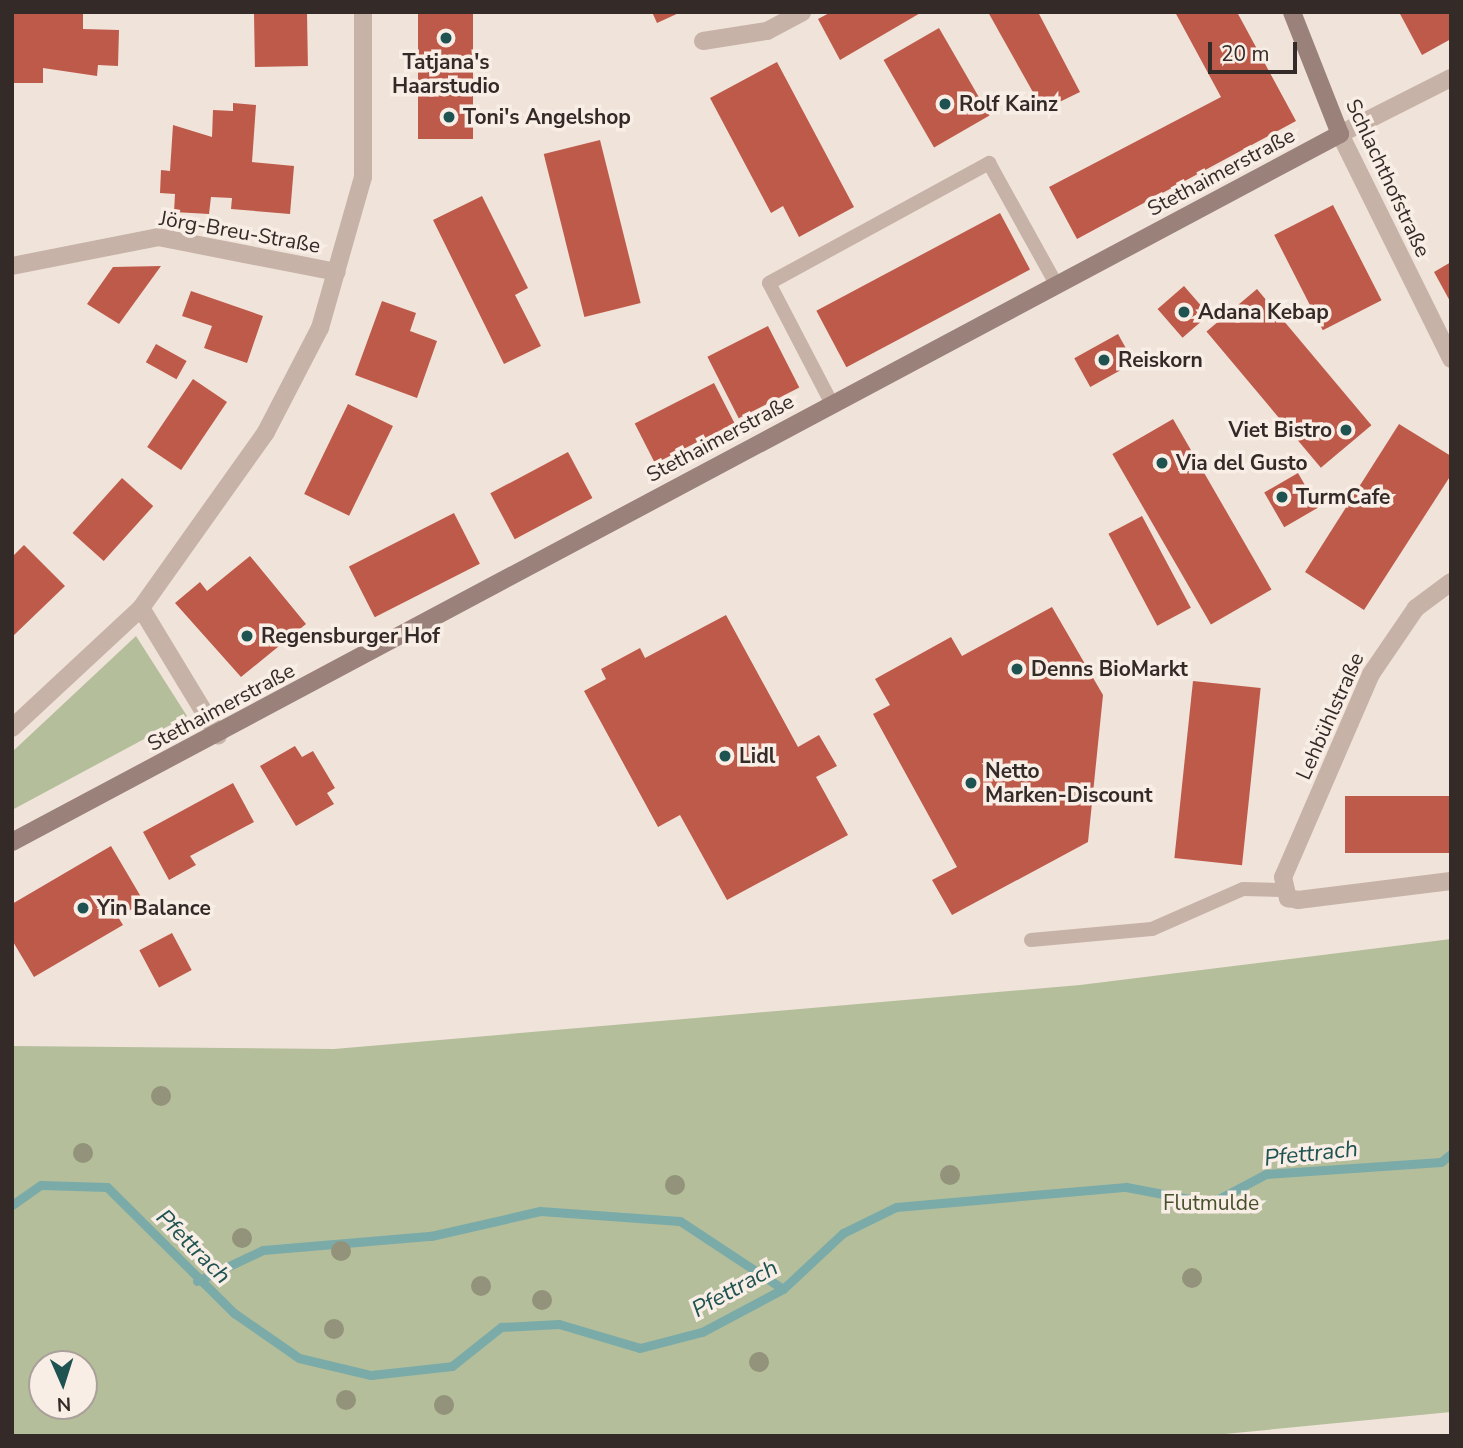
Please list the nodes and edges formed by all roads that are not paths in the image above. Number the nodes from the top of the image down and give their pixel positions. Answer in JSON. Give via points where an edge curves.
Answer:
{"nodes":[{"id":1,"x":363,"y":12,"type":"edge"},
{"id":2,"x":802,"y":12,"type":"edge"},
{"id":3,"x":1292,"y":12,"type":"edge"},
{"id":4,"x":703,"y":41,"type":"dead end"},
{"id":5,"x":1451,"y":78,"type":"edge"},
{"id":6,"x":1340,"y":134,"type":"junction"},
{"id":7,"x":12,"y":266,"type":"edge"},
{"id":8,"x":337,"y":272,"type":"junction"},
{"id":9,"x":1056,"y":284,"type":"junction"},
{"id":10,"x":1451,"y":359,"type":"edge"},
{"id":11,"x":832,"y":404,"type":"junction"},
{"id":12,"x":1451,"y":582,"type":"edge"},
{"id":13,"x":141,"y":608,"type":"junction"},
{"id":14,"x":12,"y":728,"type":"edge"},
{"id":15,"x":218,"y":735,"type":"junction"},
{"id":16,"x":12,"y":842,"type":"edge"},
{"id":17,"x":1451,"y":881,"type":"edge"},
{"id":18,"x":1283,"y":890,"type":"junction"},
{"id":19,"x":1031,"y":940,"type":"dead end"}],
"edges":[{"from":1,"to":8,"type":"street","via":[[363,177]]},
{"from":2,"to":4,"type":"street","via":[[767,31]]},
{"from":3,"to":6,"type":"main road","name":"Schlachthofstraße"},
{"from":5,"to":6,"type":"street","name":"Stethaimerstraße"},
{"from":6,"to":9,"type":"main road","name":"Stethaimerstraße"},
{"from":6,"to":10,"type":"street","name":"Schlachthofstraße"},
{"from":7,"to":8,"type":"street","name":"Jörg-Breu-Straße","via":[[158,237]]},
{"from":8,"to":13,"type":"street","via":[[320,328],[266,432]]},
{"from":9,"to":11,"type":"main road","name":"Stethaimerstraße"},
{"from":9,"to":11,"type":"lane","via":[[989,163],[769,284]]},
{"from":11,"to":15,"type":"main road","name":"Stethaimerstraße"},
{"from":12,"to":18,"type":"street","name":"Lehbühlstraße","via":[[1416,608],[1371,674],[1283,877]]},
{"from":13,"to":14,"type":"street"},
{"from":13,"to":15,"type":"street"},
{"from":15,"to":16,"type":"main road","name":"Stethaimerstraße"},
{"from":17,"to":18,"type":"street","via":[[1298,900]]},
{"from":18,"to":19,"type":"lane","via":[[1243,890],[1152,929]]}]}
